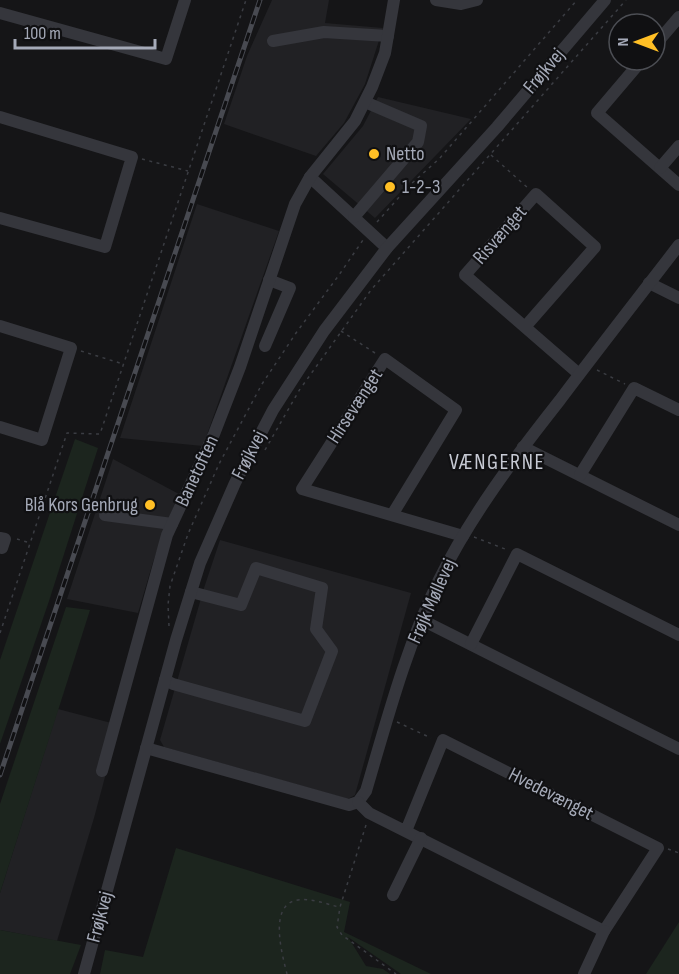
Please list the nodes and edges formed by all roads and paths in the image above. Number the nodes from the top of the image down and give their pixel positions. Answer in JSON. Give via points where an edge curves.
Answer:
{"nodes":[{"id":1,"x":185,"y":0,"type":"edge"},
{"id":2,"x":246,"y":0,"type":"edge"},
{"id":3,"x":394,"y":0,"type":"edge"},
{"id":4,"x":436,"y":0,"type":"edge"},
{"id":5,"x":477,"y":0,"type":"edge"},
{"id":6,"x":600,"y":0,"type":"edge"},
{"id":7,"x":605,"y":0,"type":"edge"},
{"id":8,"x":626,"y":0,"type":"edge"},
{"id":9,"x":0,"y":13,"type":"edge"},
{"id":10,"x":679,"y":17,"type":"edge"},
{"id":11,"x":582,"y":26,"type":"junction"},
{"id":12,"x":667,"y":31,"type":"edge"},
{"id":13,"x":388,"y":36,"type":"junction"},
{"id":14,"x":273,"y":41,"type":"dead end"},
{"id":15,"x":632,"y":72,"type":"edge"},
{"id":16,"x":365,"y":102,"type":"junction"},
{"id":17,"x":0,"y":117,"type":"edge"},
{"id":18,"x":679,"y":146,"type":"edge"},
{"id":19,"x":490,"y":154,"type":"junction"},
{"id":20,"x":132,"y":157,"type":"junction"},
{"id":21,"x":660,"y":168,"type":"junction"},
{"id":22,"x":188,"y":171,"type":"junction"},
{"id":23,"x":310,"y":177,"type":"junction"},
{"id":24,"x":679,"y":185,"type":"edge"},
{"id":25,"x":536,"y":194,"type":"junction"},
{"id":26,"x":354,"y":217,"type":"junction"},
{"id":27,"x":0,"y":218,"type":"edge"},
{"id":28,"x":679,"y":245,"type":"edge"},
{"id":29,"x":387,"y":248,"type":"junction"},
{"id":30,"x":269,"y":280,"type":"junction"},
{"id":31,"x":649,"y":284,"type":"junction"},
{"id":32,"x":679,"y":298,"type":"edge"},
{"id":33,"x":0,"y":326,"type":"edge"},
{"id":34,"x":525,"y":327,"type":"junction"},
{"id":35,"x":340,"y":331,"type":"junction"},
{"id":36,"x":265,"y":346,"type":"dead end"},
{"id":37,"x":71,"y":348,"type":"junction"},
{"id":38,"x":385,"y":359,"type":"junction"},
{"id":39,"x":123,"y":364,"type":"junction"},
{"id":40,"x":595,"y":368,"type":"dead end"},
{"id":41,"x":579,"y":374,"type":"junction"},
{"id":42,"x":634,"y":388,"type":"junction"},
{"id":43,"x":679,"y":410,"type":"edge"},
{"id":44,"x":0,"y":427,"type":"edge"},
{"id":45,"x":523,"y":447,"type":"junction"},
{"id":46,"x":264,"y":453,"type":"dead end"},
{"id":47,"x":580,"y":475,"type":"junction"},
{"id":48,"x":105,"y":515,"type":"dead end"},
{"id":49,"x":392,"y":515,"type":"junction"},
{"id":50,"x":172,"y":525,"type":"junction"},
{"id":51,"x":679,"y":525,"type":"edge"},
{"id":52,"x":463,"y":536,"type":"junction"},
{"id":53,"x":2,"y":542,"type":"edge"},
{"id":54,"x":30,"y":543,"type":"junction"},
{"id":55,"x":517,"y":554,"type":"junction"},
{"id":56,"x":191,"y":592,"type":"junction"},
{"id":57,"x":422,"y":620,"type":"junction"},
{"id":58,"x":0,"y":633,"type":"edge"},
{"id":59,"x":679,"y":635,"type":"edge"},
{"id":60,"x":471,"y":644,"type":"junction"},
{"id":61,"x":165,"y":680,"type":"junction"},
{"id":62,"x":396,"y":722,"type":"dead end"},
{"id":63,"x":443,"y":740,"type":"junction"},
{"id":64,"x":146,"y":748,"type":"junction"},
{"id":65,"x":679,"y":749,"type":"edge"},
{"id":66,"x":102,"y":771,"type":"dead end"},
{"id":67,"x":358,"y":802,"type":"junction"},
{"id":68,"x":369,"y":813,"type":"junction"},
{"id":69,"x":406,"y":831,"type":"junction"},
{"id":70,"x":421,"y":838,"type":"junction"},
{"id":71,"x":393,"y":895,"type":"dead end"},
{"id":72,"x":340,"y":907,"type":"junction"},
{"id":73,"x":604,"y":931,"type":"junction"},
{"id":74,"x":84,"y":974,"type":"edge"},
{"id":75,"x":287,"y":974,"type":"edge"},
{"id":76,"x":396,"y":974,"type":"edge"},
{"id":77,"x":584,"y":974,"type":"edge"}],
"edges":[{"from":1,"to":9,"type":"street","via":[[166,59]]},
{"from":2,"to":22,"type":"path"},
{"from":3,"to":13,"type":"street","name":"Banetoften"},
{"from":4,"to":5,"type":"street","via":[[461,4]]},
{"from":6,"to":11,"type":"street","name":"Frøjkvej"},
{"from":7,"to":11,"type":"street","name":"Frøjkvej"},
{"from":8,"to":19,"type":"path"},
{"from":10,"to":12,"type":"street"},
{"from":11,"to":29,"type":"street","name":"Frøjkvej"},
{"from":13,"to":14,"type":"street","via":[[324,32]]},
{"from":13,"to":16,"type":"street","name":"Banetoften","via":[[385,54]]},
{"from":15,"to":21,"type":"street","via":[[597,113]]},
{"from":16,"to":23,"type":"street","name":"Banetoften","via":[[355,121]]},
{"from":16,"to":26,"type":"street","via":[[421,126],[418,142]]},
{"from":17,"to":20,"type":"street"},
{"from":18,"to":21,"type":"street"},
{"from":19,"to":25,"type":"path"},
{"from":19,"to":35,"type":"path","via":[[370,290]]},
{"from":20,"to":22,"type":"path"},
{"from":20,"to":27,"type":"street","via":[[105,247]]},
{"from":21,"to":24,"type":"street"},
{"from":22,"to":39,"type":"path"},
{"from":23,"to":26,"type":"street"},
{"from":23,"to":30,"type":"street","name":"Banetoften","via":[[295,204]]},
{"from":25,"to":34,"type":"street","name":"Risvænget","via":[[595,247]]},
{"from":25,"to":34,"type":"street","name":"Risvænget","via":[[465,275]]},
{"from":26,"to":29,"type":"street"},
{"from":28,"to":31,"type":"street","name":"Frøjk Møllevej"},
{"from":29,"to":56,"type":"street","name":"Frøjkvej","via":[[324,331],[273,410],[235,483]]},
{"from":30,"to":36,"type":"street","via":[[290,288]]},
{"from":30,"to":50,"type":"street","name":"Banetoften","via":[[214,434]]},
{"from":31,"to":32,"type":"street"},
{"from":31,"to":41,"type":"street","name":"Frøjk Møllevej"},
{"from":33,"to":37,"type":"street"},
{"from":34,"to":41,"type":"street","name":"Risvænget"},
{"from":35,"to":38,"type":"path"},
{"from":35,"to":46,"type":"path"},
{"from":37,"to":39,"type":"path"},
{"from":37,"to":44,"type":"street","via":[[42,440]]},
{"from":38,"to":49,"type":"street","name":"Hirsevænget","via":[[456,410]]},
{"from":38,"to":49,"type":"street","name":"Hirsevænget","via":[[302,489]]},
{"from":39,"to":54,"type":"path","via":[[100,434],[67,433]]},
{"from":40,"to":42,"type":"path"},
{"from":41,"to":45,"type":"street","name":"Frøjk Møllevej"},
{"from":42,"to":43,"type":"street"},
{"from":42,"to":47,"type":"street"},
{"from":45,"to":47,"type":"street"},
{"from":45,"to":52,"type":"street","name":"Frøjk Møllevej"},
{"from":47,"to":51,"type":"street"},
{"from":48,"to":50,"type":"street"},
{"from":49,"to":52,"type":"street","name":"Hirsevænget"},
{"from":50,"to":66,"type":"street","name":"Banetoften"},
{"from":52,"to":55,"type":"path"},
{"from":52,"to":57,"type":"street","name":"Frøjk Møllevej"},
{"from":53,"to":54,"type":"path","via":[[12,538]]},
{"from":54,"to":58,"type":"path"},
{"from":55,"to":59,"type":"street"},
{"from":55,"to":60,"type":"street"},
{"from":56,"to":61,"type":"street","name":"Frøjkvej"},
{"from":56,"to":61,"type":"street","via":[[241,605],[256,568],[322,588],[316,629],[332,651],[305,721]]},
{"from":57,"to":60,"type":"street"},
{"from":57,"to":67,"type":"street","name":"Frøjk Møllevej","via":[[403,667],[366,791]]},
{"from":60,"to":65,"type":"street"},
{"from":61,"to":64,"type":"street","name":"Frøjkvej"},
{"from":62,"to":63,"type":"path"},
{"from":63,"to":69,"type":"street"},
{"from":63,"to":73,"type":"street","name":"Hvedevænget","via":[[658,848]]},
{"from":64,"to":67,"type":"street","via":[[349,805]]},
{"from":64,"to":74,"type":"street","name":"Frøjkvej"},
{"from":67,"to":68,"type":"street"},
{"from":68,"to":69,"type":"street"},
{"from":68,"to":72,"type":"path"},
{"from":69,"to":70,"type":"street"},
{"from":70,"to":71,"type":"street"},
{"from":70,"to":73,"type":"street"},
{"from":72,"to":75,"type":"path","via":[[296,900],[281,911],[279,925]]},
{"from":72,"to":76,"type":"path","via":[[337,927],[342,935]]},
{"from":73,"to":77,"type":"street","name":"Hvedevænget"}]}
